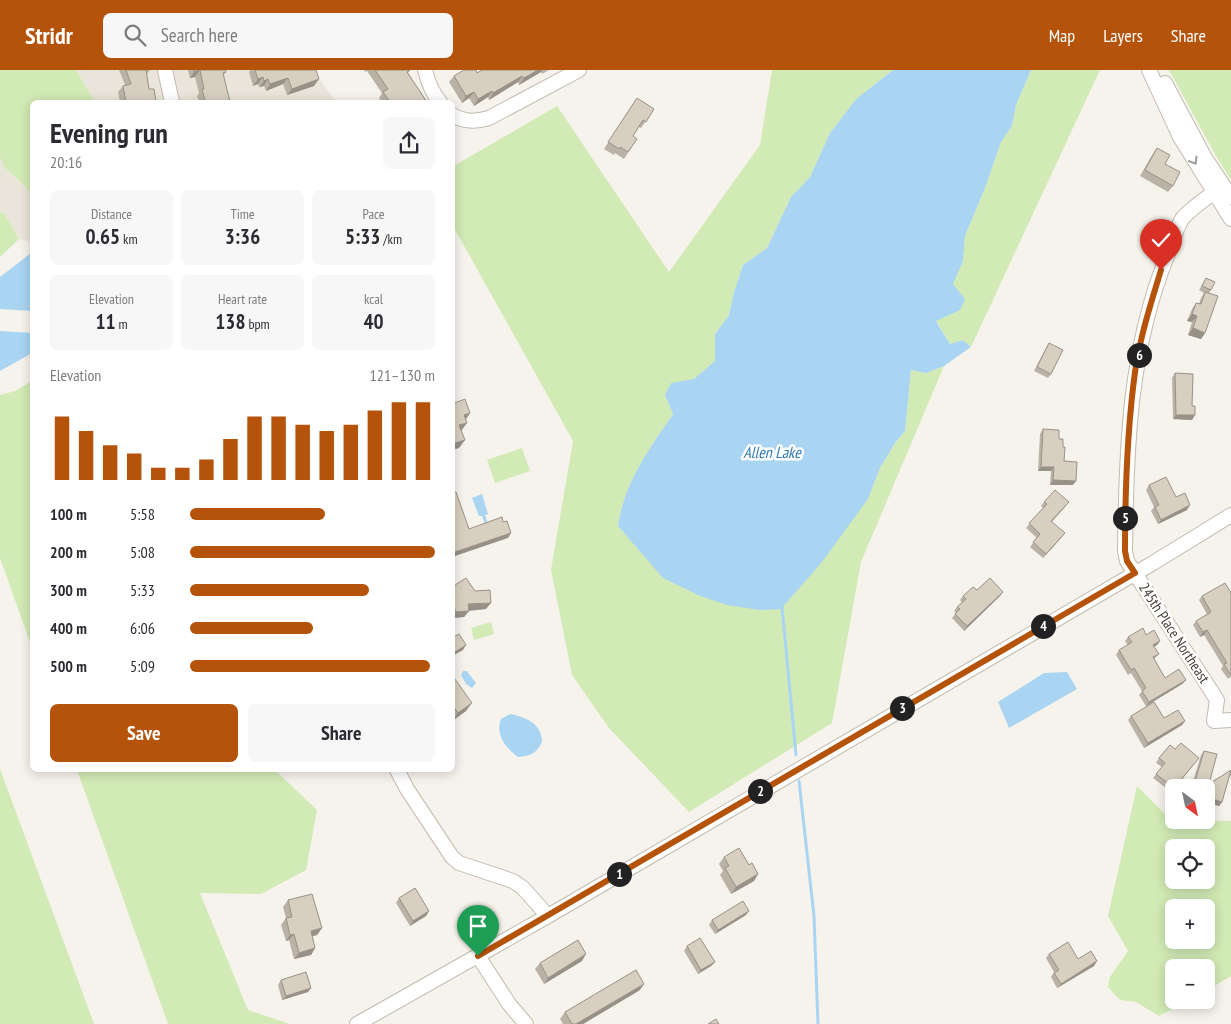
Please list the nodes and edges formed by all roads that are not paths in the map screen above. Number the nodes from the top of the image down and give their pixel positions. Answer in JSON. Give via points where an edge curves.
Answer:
{"nodes":[{"id":1,"x":165,"y":70,"type":"edge"},
{"id":2,"x":425,"y":70,"type":"edge"},
{"id":3,"x":579,"y":70,"type":"edge"},
{"id":4,"x":1149,"y":70,"type":"edge"},
{"id":5,"x":1158,"y":70,"type":"edge"},
{"id":6,"x":172,"y":100,"type":"edge"},
{"id":7,"x":439,"y":100,"type":"edge"},
{"id":8,"x":455,"y":116,"type":"edge"},
{"id":9,"x":1185,"y":133,"type":"junction"},
{"id":10,"x":1223,"y":192,"type":"edge"},
{"id":11,"x":1231,"y":219,"type":"edge"},
{"id":12,"x":1231,"y":515,"type":"edge"},
{"id":13,"x":1135,"y":573,"type":"junction"},
{"id":14,"x":1231,"y":720,"type":"edge"},
{"id":15,"x":398,"y":772,"type":"edge"},
{"id":16,"x":548,"y":916,"type":"junction"},
{"id":17,"x":478,"y":956,"type":"junction"},
{"id":18,"x":357,"y":1024,"type":"edge"},
{"id":19,"x":526,"y":1024,"type":"edge"}],
"edges":[{"from":1,"to":6,"type":"street"},
{"from":2,"to":7,"type":"street"},
{"from":3,"to":8,"type":"street","via":[[489,118],[477,122]]},
{"from":4,"to":9,"type":"street"},
{"from":5,"to":9,"type":"street"},
{"from":9,"to":10,"type":"street"},
{"from":10,"to":11,"type":"street"},
{"from":10,"to":13,"type":"street","name":"245th Place Northeast","via":[[1182,218],[1161,270],[1146,322],[1135,372],[1125,479],[1125,551]]},
{"from":12,"to":13,"type":"street"},
{"from":13,"to":14,"type":"street","name":"245th Place Northeast","via":[[1217,700],[1214,720]]},
{"from":13,"to":16,"type":"street"},
{"from":15,"to":16,"type":"street","via":[[452,857],[459,863],[513,880]]},
{"from":16,"to":17,"type":"street"},
{"from":17,"to":18,"type":"street"},
{"from":17,"to":19,"type":"street"}]}
